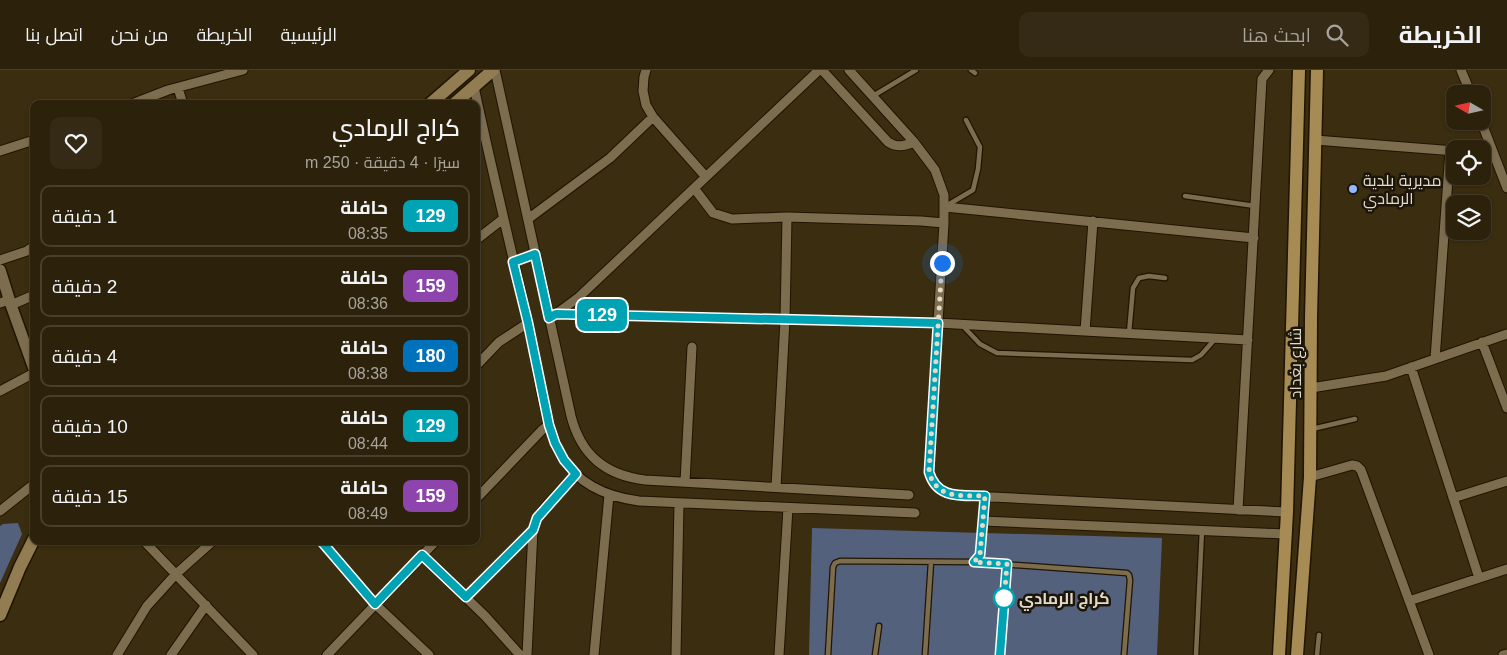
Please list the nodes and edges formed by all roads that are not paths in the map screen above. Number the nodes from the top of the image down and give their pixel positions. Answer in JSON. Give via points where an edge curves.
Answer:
{"nodes":[{"id":1,"x":243,"y":70,"type":"edge"},
{"id":2,"x":469,"y":70,"type":"edge"},
{"id":3,"x":494,"y":70,"type":"edge"},
{"id":4,"x":646,"y":70,"type":"edge"},
{"id":5,"x":821,"y":70,"type":"edge"},
{"id":6,"x":849,"y":70,"type":"edge"},
{"id":7,"x":916,"y":70,"type":"edge"},
{"id":8,"x":1269,"y":70,"type":"edge"},
{"id":9,"x":1298,"y":70,"type":"edge"},
{"id":10,"x":1317,"y":70,"type":"edge"},
{"id":11,"x":1461,"y":70,"type":"edge"},
{"id":12,"x":1467,"y":85,"type":"edge"},
{"id":13,"x":474,"y":87,"type":"junction"},
{"id":14,"x":178,"y":88,"type":"junction"},
{"id":15,"x":873,"y":96,"type":"junction"},
{"id":16,"x":144,"y":100,"type":"edge"},
{"id":17,"x":182,"y":100,"type":"edge"},
{"id":18,"x":435,"y":100,"type":"edge"},
{"id":19,"x":459,"y":100,"type":"edge"},
{"id":20,"x":477,"y":100,"type":"edge"},
{"id":21,"x":480,"y":114,"type":"edge"},
{"id":22,"x":652,"y":117,"type":"junction"},
{"id":23,"x":966,"y":120,"type":"dead end"},
{"id":24,"x":1485,"y":130,"type":"edge"},
{"id":25,"x":1315,"y":140,"type":"junction"},
{"id":26,"x":30,"y":141,"type":"edge"},
{"id":27,"x":914,"y":142,"type":"junction"},
{"id":28,"x":1446,"y":150,"type":"edge"},
{"id":29,"x":0,"y":151,"type":"edge"},
{"id":30,"x":1491,"y":154,"type":"edge"},
{"id":31,"x":1494,"y":154,"type":"junction"},
{"id":32,"x":1503,"y":168,"type":"edge"},
{"id":33,"x":706,"y":177,"type":"junction"},
{"id":34,"x":1450,"y":185,"type":"edge"},
{"id":35,"x":694,"y":188,"type":"junction"},
{"id":36,"x":1507,"y":188,"type":"edge"},
{"id":37,"x":1185,"y":196,"type":"dead end"},
{"id":38,"x":1255,"y":206,"type":"junction"},
{"id":39,"x":945,"y":207,"type":"junction"},
{"id":40,"x":787,"y":217,"type":"junction"},
{"id":41,"x":503,"y":219,"type":"junction"},
{"id":42,"x":528,"y":220,"type":"junction"},
{"id":43,"x":1094,"y":221,"type":"junction"},
{"id":44,"x":944,"y":224,"type":"junction"},
{"id":45,"x":480,"y":237,"type":"edge"},
{"id":46,"x":1254,"y":238,"type":"junction"},
{"id":47,"x":30,"y":249,"type":"edge"},
{"id":48,"x":535,"y":254,"type":"junction"},
{"id":49,"x":0,"y":260,"type":"edge"},
{"id":50,"x":513,"y":262,"type":"junction"},
{"id":51,"x":0,"y":270,"type":"edge"},
{"id":52,"x":1165,"y":278,"type":"dead end"},
{"id":53,"x":30,"y":296,"type":"edge"},
{"id":54,"x":7,"y":303,"type":"edge"},
{"id":55,"x":553,"y":316,"type":"junction"},
{"id":56,"x":1292,"y":318,"type":"junction"},
{"id":57,"x":1311,"y":318,"type":"junction"},
{"id":58,"x":785,"y":320,"type":"junction"},
{"id":59,"x":528,"y":323,"type":"junction"},
{"id":60,"x":938,"y":323,"type":"junction"},
{"id":61,"x":961,"y":324,"type":"junction"},
{"id":62,"x":1084,"y":331,"type":"junction"},
{"id":63,"x":1128,"y":334,"type":"junction"},
{"id":64,"x":1507,"y":334,"type":"edge"},
{"id":65,"x":1216,"y":338,"type":"junction"},
{"id":66,"x":1248,"y":340,"type":"junction"},
{"id":67,"x":1482,"y":342,"type":"junction"},
{"id":68,"x":692,"y":347,"type":"dead end"},
{"id":69,"x":1436,"y":359,"type":"junction"},
{"id":70,"x":30,"y":361,"type":"edge"},
{"id":71,"x":480,"y":362,"type":"edge"},
{"id":72,"x":1411,"y":367,"type":"junction"},
{"id":73,"x":30,"y":373,"type":"edge"},
{"id":74,"x":1311,"y":388,"type":"junction"},
{"id":75,"x":0,"y":391,"type":"edge"},
{"id":76,"x":1507,"y":408,"type":"edge"},
{"id":77,"x":1355,"y":419,"type":"dead end"},
{"id":78,"x":549,"y":425,"type":"junction"},
{"id":79,"x":1310,"y":430,"type":"junction"},
{"id":80,"x":576,"y":474,"type":"junction"},
{"id":81,"x":1310,"y":476,"type":"junction"},
{"id":82,"x":1507,"y":481,"type":"edge"},
{"id":83,"x":685,"y":482,"type":"junction"},
{"id":84,"x":30,"y":487,"type":"edge"},
{"id":85,"x":776,"y":487,"type":"junction"},
{"id":86,"x":480,"y":495,"type":"edge"},
{"id":87,"x":608,"y":495,"type":"junction"},
{"id":88,"x":909,"y":495,"type":"dead end"},
{"id":89,"x":985,"y":496,"type":"junction"},
{"id":90,"x":1453,"y":498,"type":"junction"},
{"id":91,"x":680,"y":503,"type":"junction"},
{"id":92,"x":788,"y":508,"type":"junction"},
{"id":93,"x":1238,"y":510,"type":"junction"},
{"id":94,"x":0,"y":511,"type":"edge"},
{"id":95,"x":1287,"y":512,"type":"junction"},
{"id":96,"x":915,"y":513,"type":"dead end"},
{"id":97,"x":983,"y":521,"type":"junction"},
{"id":98,"x":533,"y":530,"type":"junction"},
{"id":99,"x":1202,"y":530,"type":"junction"},
{"id":100,"x":1286,"y":534,"type":"junction"},
{"id":101,"x":31,"y":545,"type":"edge"},
{"id":102,"x":148,"y":545,"type":"edge"},
{"id":103,"x":209,"y":545,"type":"edge"},
{"id":104,"x":324,"y":545,"type":"edge"},
{"id":105,"x":432,"y":545,"type":"edge"},
{"id":106,"x":422,"y":555,"type":"junction"},
{"id":107,"x":931,"y":562,"type":"junction"},
{"id":108,"x":974,"y":562,"type":"junction"},
{"id":109,"x":1007,"y":564,"type":"junction"},
{"id":110,"x":1507,"y":569,"type":"edge"},
{"id":111,"x":176,"y":574,"type":"junction"},
{"id":112,"x":1479,"y":578,"type":"junction"},
{"id":113,"x":466,"y":597,"type":"junction"},
{"id":114,"x":1409,"y":601,"type":"junction"},
{"id":115,"x":375,"y":604,"type":"junction"},
{"id":116,"x":206,"y":605,"type":"junction"},
{"id":117,"x":0,"y":614,"type":"edge"},
{"id":118,"x":879,"y":626,"type":"dead end"},
{"id":119,"x":1319,"y":635,"type":"dead end"},
{"id":120,"x":1507,"y":654,"type":"edge"},
{"id":121,"x":117,"y":655,"type":"edge"},
{"id":122,"x":171,"y":655,"type":"edge"},
{"id":123,"x":254,"y":655,"type":"edge"},
{"id":124,"x":327,"y":655,"type":"edge"},
{"id":125,"x":429,"y":655,"type":"edge"},
{"id":126,"x":520,"y":655,"type":"edge"},
{"id":127,"x":527,"y":655,"type":"edge"},
{"id":128,"x":594,"y":655,"type":"edge"},
{"id":129,"x":676,"y":655,"type":"edge"},
{"id":130,"x":778,"y":655,"type":"edge"},
{"id":131,"x":828,"y":655,"type":"edge"},
{"id":132,"x":875,"y":655,"type":"edge"},
{"id":133,"x":925,"y":655,"type":"edge"},
{"id":134,"x":1000,"y":655,"type":"edge"},
{"id":135,"x":1124,"y":655,"type":"edge"},
{"id":136,"x":1196,"y":655,"type":"edge"},
{"id":137,"x":1279,"y":655,"type":"edge"},
{"id":138,"x":1297,"y":655,"type":"edge"},
{"id":139,"x":1317,"y":655,"type":"edge"},
{"id":140,"x":1429,"y":655,"type":"edge"},
{"id":141,"x":1503,"y":655,"type":"edge"}],
"edges":[{"from":1,"to":14,"type":"street"},
{"from":2,"to":18,"type":"main road"},
{"from":3,"to":13,"type":"main road"},
{"from":3,"to":42,"type":"street"},
{"from":4,"to":22,"type":"street","via":[[643,91]]},
{"from":5,"to":27,"type":"street","via":[[888,142],[901,146]]},
{"from":5,"to":33,"type":"street"},
{"from":6,"to":15,"type":"street"},
{"from":7,"to":15,"type":"lane"},
{"from":8,"to":38,"type":"street","via":[[1262,79]]},
{"from":9,"to":56,"type":"main road","name":"شارع بغداد"},
{"from":10,"to":25,"type":"main road","name":"شارع بغداد"},
{"from":11,"to":12,"type":"street"},
{"from":13,"to":19,"type":"main road"},
{"from":13,"to":20,"type":"street"},
{"from":14,"to":16,"type":"street"},
{"from":14,"to":17,"type":"street"},
{"from":15,"to":27,"type":"street"},
{"from":21,"to":41,"type":"street"},
{"from":22,"to":33,"type":"street"},
{"from":22,"to":42,"type":"street","via":[[604,163]]},
{"from":23,"to":39,"type":"lane","via":[[980,147],[973,190]]},
{"from":24,"to":31,"type":"street"},
{"from":25,"to":28,"type":"street"},
{"from":25,"to":57,"type":"main road","name":"شارع بغداد"},
{"from":26,"to":29,"type":"street"},
{"from":27,"to":39,"type":"street","via":[[934,170]]},
{"from":30,"to":31,"type":"street"},
{"from":31,"to":32,"type":"street"},
{"from":32,"to":36,"type":"street"},
{"from":33,"to":35,"type":"street"},
{"from":34,"to":69,"type":"street"},
{"from":35,"to":40,"type":"street","via":[[713,213],[732,219]]},
{"from":35,"to":55,"type":"street","via":[[579,297]]},
{"from":37,"to":38,"type":"lane"},
{"from":38,"to":46,"type":"street"},
{"from":39,"to":43,"type":"street"},
{"from":39,"to":44,"type":"street"},
{"from":40,"to":44,"type":"street"},
{"from":40,"to":58,"type":"street"},
{"from":41,"to":45,"type":"street"},
{"from":41,"to":50,"type":"street"},
{"from":42,"to":48,"type":"street"},
{"from":43,"to":46,"type":"street"},
{"from":43,"to":62,"type":"street"},
{"from":44,"to":60,"type":"street"},
{"from":46,"to":66,"type":"street"},
{"from":47,"to":49,"type":"street"},
{"from":48,"to":50,"type":"street"},
{"from":48,"to":55,"type":"street"},
{"from":50,"to":59,"type":"street"},
{"from":51,"to":54,"type":"street"},
{"from":52,"to":63,"type":"lane","via":[[1139,278],[1132,288]]},
{"from":53,"to":54,"type":"street"},
{"from":54,"to":70,"type":"street"},
{"from":55,"to":58,"type":"street"},
{"from":55,"to":83,"type":"street","via":[[571,416],[582,445],[592,457],[620,475]]},
{"from":56,"to":57,"type":"main road"},
{"from":56,"to":95,"type":"main road","name":"شارع بغداد"},
{"from":57,"to":74,"type":"main road","name":"شارع بغداد"},
{"from":58,"to":60,"type":"street"},
{"from":58,"to":85,"type":"street"},
{"from":59,"to":71,"type":"street","via":[[506,337]]},
{"from":59,"to":78,"type":"street"},
{"from":60,"to":61,"type":"street"},
{"from":60,"to":89,"type":"street","via":[[929,472],[937,487],[947,493]]},
{"from":61,"to":62,"type":"street"},
{"from":61,"to":65,"type":"lane","via":[[980,344],[997,353],[1192,360]]},
{"from":62,"to":63,"type":"street"},
{"from":63,"to":65,"type":"street"},
{"from":64,"to":67,"type":"street"},
{"from":65,"to":66,"type":"street"},
{"from":66,"to":93,"type":"street"},
{"from":67,"to":69,"type":"street"},
{"from":67,"to":76,"type":"street"},
{"from":68,"to":83,"type":"street"},
{"from":69,"to":72,"type":"street"},
{"from":72,"to":74,"type":"street","via":[[1386,376]]},
{"from":72,"to":90,"type":"street"},
{"from":73,"to":75,"type":"street"},
{"from":74,"to":79,"type":"main road","name":"شارع بغداد"},
{"from":77,"to":79,"type":"lane"},
{"from":78,"to":80,"type":"street","via":[[564,460]]},
{"from":78,"to":86,"type":"street"},
{"from":79,"to":81,"type":"main road","name":"شارع بغداد"},
{"from":80,"to":87,"type":"street"},
{"from":80,"to":98,"type":"street","via":[[537,518]]},
{"from":81,"to":114,"type":"street","via":[[1352,465],[1361,470]]},
{"from":81,"to":138,"type":"main road","name":"شارع بغداد"},
{"from":82,"to":90,"type":"street"},
{"from":83,"to":85,"type":"street"},
{"from":84,"to":94,"type":"street"},
{"from":85,"to":88,"type":"street"},
{"from":87,"to":91,"type":"street","via":[[639,501]]},
{"from":87,"to":128,"type":"street"},
{"from":89,"to":93,"type":"street"},
{"from":89,"to":97,"type":"street"},
{"from":90,"to":112,"type":"street"},
{"from":91,"to":92,"type":"street"},
{"from":91,"to":129,"type":"street"},
{"from":92,"to":96,"type":"street"},
{"from":92,"to":130,"type":"street"},
{"from":93,"to":95,"type":"street"},
{"from":95,"to":100,"type":"main road","name":"شارع بغداد"},
{"from":97,"to":99,"type":"street"},
{"from":97,"to":108,"type":"lane","via":[[980,555]]},
{"from":98,"to":113,"type":"street"},
{"from":98,"to":127,"type":"street"},
{"from":99,"to":100,"type":"street"},
{"from":99,"to":136,"type":"lane"},
{"from":100,"to":137,"type":"main road","name":"شارع بغداد"},
{"from":101,"to":117,"type":"main road"},
{"from":102,"to":111,"type":"street"},
{"from":103,"to":111,"type":"street"},
{"from":104,"to":115,"type":"street"},
{"from":105,"to":106,"type":"street"},
{"from":106,"to":113,"type":"street"},
{"from":106,"to":115,"type":"street"},
{"from":107,"to":108,"type":"lane"},
{"from":107,"to":131,"type":"lane","via":[[835,563]]},
{"from":107,"to":133,"type":"lane"},
{"from":108,"to":109,"type":"lane"},
{"from":109,"to":134,"type":"lane"},
{"from":109,"to":135,"type":"lane","via":[[1127,573],[1130,580]]},
{"from":110,"to":112,"type":"street"},
{"from":111,"to":116,"type":"street"},
{"from":111,"to":121,"type":"street","via":[[147,606]]},
{"from":112,"to":114,"type":"street"},
{"from":113,"to":126,"type":"street"},
{"from":114,"to":140,"type":"street"},
{"from":115,"to":124,"type":"street"},
{"from":115,"to":125,"type":"street"},
{"from":116,"to":122,"type":"street"},
{"from":116,"to":123,"type":"street"},
{"from":118,"to":132,"type":"lane"},
{"from":119,"to":139,"type":"lane"},
{"from":120,"to":141,"type":"street"}]}
